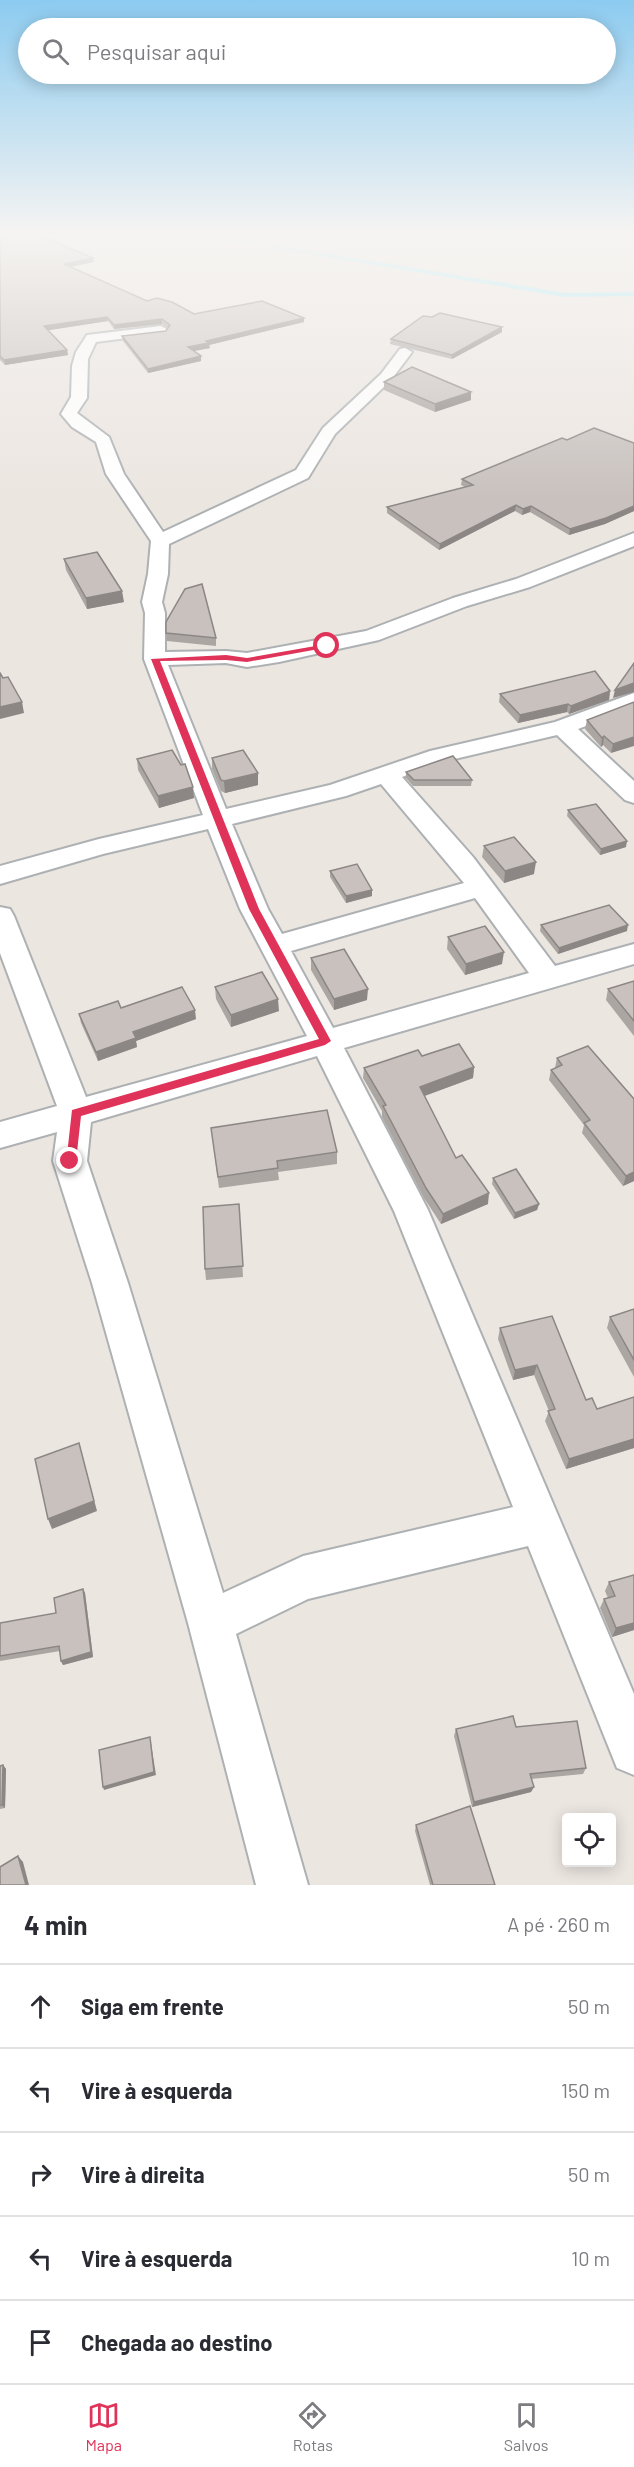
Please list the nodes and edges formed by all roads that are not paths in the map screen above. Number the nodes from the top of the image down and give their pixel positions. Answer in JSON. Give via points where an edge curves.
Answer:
{"nodes":[{"id":1,"x":161,"y":330,"type":"edge"},
{"id":2,"x":405,"y":352,"type":"edge"},
{"id":3,"x":634,"y":539,"type":"edge"},
{"id":4,"x":160,"y":541,"type":"junction"},
{"id":5,"x":155,"y":659,"type":"junction"},
{"id":6,"x":634,"y":700,"type":"edge"},
{"id":7,"x":562,"y":727,"type":"junction"},
{"id":8,"x":387,"y":775,"type":"junction"},
{"id":9,"x":634,"y":795,"type":"edge"},
{"id":10,"x":218,"y":821,"type":"junction"},
{"id":11,"x":0,"y":874,"type":"edge"},
{"id":12,"x":481,"y":887,"type":"junction"},
{"id":13,"x":0,"y":916,"type":"edge"},
{"id":14,"x":274,"y":946,"type":"junction"},
{"id":15,"x":634,"y":954,"type":"edge"},
{"id":16,"x":548,"y":978,"type":"junction"},
{"id":17,"x":325,"y":1041,"type":"junction"},
{"id":18,"x":76,"y":1113,"type":"junction"},
{"id":19,"x":0,"y":1135,"type":"edge"},
{"id":20,"x":541,"y":1522,"type":"junction"},
{"id":21,"x":210,"y":1623,"type":"junction"},
{"id":22,"x":634,"y":1751,"type":"edge"},
{"id":23,"x":282,"y":1885,"type":"edge"}],
"edges":[{"from":1,"to":4,"type":"street","via":[[92,338],[82,351],[79,398],[69,414],[102,440],[115,474]]},
{"from":2,"to":4,"type":"street","via":[[386,377],[329,431],[302,474]]},
{"from":3,"to":5,"type":"street","via":[[372,636],[247,660]]},
{"from":4,"to":5,"type":"street","via":[[152,602]]},
{"from":5,"to":10,"type":"street"},
{"from":6,"to":7,"type":"street"},
{"from":7,"to":8,"type":"street","via":[[438,756]]},
{"from":7,"to":9,"type":"street"},
{"from":8,"to":10,"type":"street"},
{"from":8,"to":12,"type":"street"},
{"from":10,"to":11,"type":"street"},
{"from":10,"to":14,"type":"street","via":[[254,909]]},
{"from":12,"to":14,"type":"street"},
{"from":12,"to":16,"type":"street"},
{"from":13,"to":18,"type":"street"},
{"from":14,"to":17,"type":"street"},
{"from":15,"to":16,"type":"street"},
{"from":16,"to":17,"type":"street"},
{"from":17,"to":18,"type":"street"},
{"from":17,"to":20,"type":"street","via":[[411,1210]]},
{"from":18,"to":19,"type":"street"},
{"from":18,"to":21,"type":"street","via":[[70,1161]]},
{"from":20,"to":21,"type":"street","via":[[303,1578]]},
{"from":20,"to":22,"type":"street"},
{"from":21,"to":23,"type":"street"}]}
